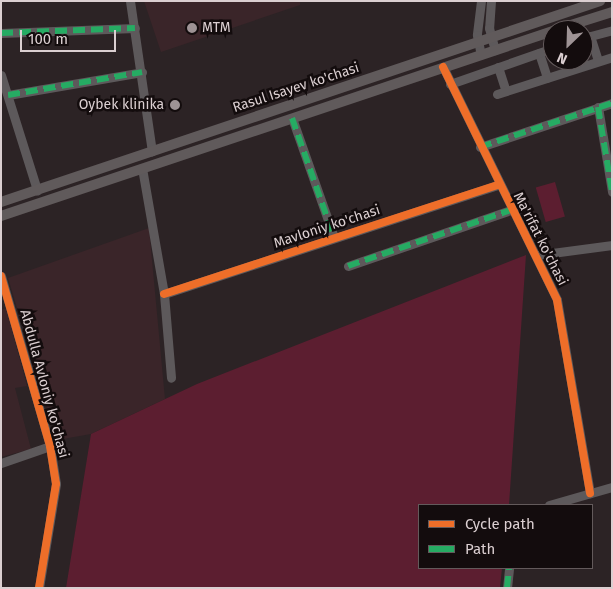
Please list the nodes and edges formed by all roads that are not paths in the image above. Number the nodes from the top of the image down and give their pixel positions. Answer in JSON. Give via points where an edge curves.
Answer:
{"nodes":[{"id":1,"x":130,"y":1,"type":"edge"},
{"id":2,"x":481,"y":1,"type":"edge"},
{"id":3,"x":491,"y":1,"type":"edge"},
{"id":4,"x":600,"y":1,"type":"edge"},
{"id":5,"x":612,"y":12,"type":"edge"},
{"id":6,"x":586,"y":20,"type":"edge"},
{"id":7,"x":134,"y":28,"type":"junction"},
{"id":8,"x":612,"y":30,"type":"edge"},
{"id":9,"x":1,"y":33,"type":"edge"},
{"id":10,"x":543,"y":34,"type":"edge"},
{"id":11,"x":593,"y":35,"type":"edge"},
{"id":12,"x":490,"y":38,"type":"junction"},
{"id":13,"x":477,"y":42,"type":"junction"},
{"id":14,"x":495,"y":50,"type":"junction"},
{"id":15,"x":543,"y":51,"type":"edge"},
{"id":16,"x":593,"y":52,"type":"edge"},
{"id":17,"x":538,"y":53,"type":"junction"},
{"id":18,"x":481,"y":55,"type":"junction"},
{"id":19,"x":612,"y":57,"type":"edge"},
{"id":20,"x":598,"y":62,"type":"junction"},
{"id":21,"x":593,"y":63,"type":"edge"},
{"id":22,"x":443,"y":67,"type":"junction"},
{"id":23,"x":498,"y":68,"type":"junction"},
{"id":24,"x":570,"y":70,"type":"edge"},
{"id":25,"x":142,"y":72,"type":"junction"},
{"id":26,"x":1,"y":76,"type":"edge"},
{"id":27,"x":547,"y":78,"type":"junction"},
{"id":28,"x":450,"y":84,"type":"junction"},
{"id":29,"x":8,"y":95,"type":"junction"},
{"id":30,"x":612,"y":103,"type":"edge"},
{"id":31,"x":598,"y":107,"type":"junction"},
{"id":32,"x":292,"y":118,"type":"junction"},
{"id":33,"x":480,"y":147,"type":"junction"},
{"id":34,"x":152,"y":151,"type":"junction"},
{"id":35,"x":142,"y":168,"type":"junction"},
{"id":36,"x":498,"y":185,"type":"junction"},
{"id":37,"x":37,"y":190,"type":"junction"},
{"id":38,"x":612,"y":192,"type":"edge"},
{"id":39,"x":1,"y":202,"type":"edge"},
{"id":40,"x":510,"y":210,"type":"junction"},
{"id":41,"x":1,"y":216,"type":"edge"},
{"id":42,"x":334,"y":237,"type":"junction"},
{"id":43,"x":612,"y":245,"type":"edge"},
{"id":44,"x":537,"y":255,"type":"junction"},
{"id":45,"x":348,"y":266,"type":"dead end"},
{"id":46,"x":1,"y":276,"type":"edge"},
{"id":47,"x":164,"y":294,"type":"junction"},
{"id":48,"x":171,"y":378,"type":"dead end"},
{"id":49,"x":50,"y":446,"type":"junction"},
{"id":50,"x":1,"y":463,"type":"edge"},
{"id":51,"x":612,"y":486,"type":"edge"},
{"id":52,"x":590,"y":493,"type":"junction"},
{"id":53,"x":552,"y":504,"type":"edge"},
{"id":54,"x":508,"y":569,"type":"edge"},
{"id":55,"x":39,"y":588,"type":"edge"},
{"id":56,"x":507,"y":588,"type":"edge"}],
"edges":[{"from":1,"to":7,"type":"street"},
{"from":2,"to":13,"type":"street"},
{"from":3,"to":12,"type":"street"},
{"from":4,"to":12,"type":"main road","name":"Rasul Isayev ko'chasi"},
{"from":5,"to":6,"type":"main road","name":"Rasul Isayev ko'chasi"},
{"from":7,"to":9,"type":"street"},
{"from":7,"to":25,"type":"street"},
{"from":8,"to":11,"type":"street"},
{"from":10,"to":14,"type":"main road","name":"Rasul Isayev ko'chasi"},
{"from":12,"to":13,"type":"main road","name":"Rasul Isayev ko'chasi"},
{"from":12,"to":14,"type":"street"},
{"from":13,"to":18,"type":"street"},
{"from":13,"to":34,"type":"main road","name":"Rasul Isayev ko'chasi"},
{"from":14,"to":18,"type":"main road","name":"Rasul Isayev ko'chasi"},
{"from":15,"to":17,"type":"street"},
{"from":16,"to":20,"type":"street"},
{"from":17,"to":23,"type":"street"},
{"from":17,"to":27,"type":"street"},
{"from":18,"to":22,"type":"main road","name":"Rasul Isayev ko'chasi"},
{"from":19,"to":20,"type":"street"},
{"from":20,"to":21,"type":"street"},
{"from":22,"to":28,"type":"street","name":"Ma'rifat ko'chasi"},
{"from":22,"to":32,"type":"main road","name":"Rasul Isayev ko'chasi"},
{"from":23,"to":27,"type":"street","via":[[502,93]]},
{"from":23,"to":28,"type":"street"},
{"from":24,"to":27,"type":"street"},
{"from":25,"to":29,"type":"street"},
{"from":25,"to":34,"type":"street"},
{"from":26,"to":29,"type":"street"},
{"from":28,"to":33,"type":"street","name":"Ma'rifat ko'chasi"},
{"from":29,"to":37,"type":"street"},
{"from":30,"to":31,"type":"street"},
{"from":31,"to":33,"type":"street"},
{"from":31,"to":38,"type":"street"},
{"from":32,"to":35,"type":"main road","name":"Rasul Isayev ko'chasi"},
{"from":32,"to":42,"type":"street"},
{"from":33,"to":36,"type":"street","name":"Ma'rifat ko'chasi"},
{"from":34,"to":37,"type":"main road","name":"Rasul Isayev ko'chasi"},
{"from":35,"to":41,"type":"main road","name":"Rasul Isayev ko'chasi"},
{"from":35,"to":47,"type":"street"},
{"from":36,"to":40,"type":"street","name":"Ma'rifat ko'chasi"},
{"from":36,"to":42,"type":"street","name":"Mavloniy ko'chasi"},
{"from":37,"to":39,"type":"main road","name":"Rasul Isayev ko'chasi"},
{"from":40,"to":44,"type":"street","name":"Ma'rifat ko'chasi"},
{"from":40,"to":45,"type":"street"},
{"from":42,"to":47,"type":"street","name":"Mavloniy ko'chasi"},
{"from":43,"to":44,"type":"street"},
{"from":44,"to":52,"type":"street","name":"Ma'rifat ko'chasi","via":[[558,300]]},
{"from":46,"to":49,"type":"street","name":"Abdulla Avloniy ko'chasi"},
{"from":47,"to":48,"type":"street"},
{"from":49,"to":50,"type":"street"},
{"from":49,"to":55,"type":"street","name":"Abdulla Avloniy ko'chasi","via":[[56,484]]},
{"from":51,"to":52,"type":"street"},
{"from":52,"to":53,"type":"street"},
{"from":54,"to":56,"type":"street"}]}
